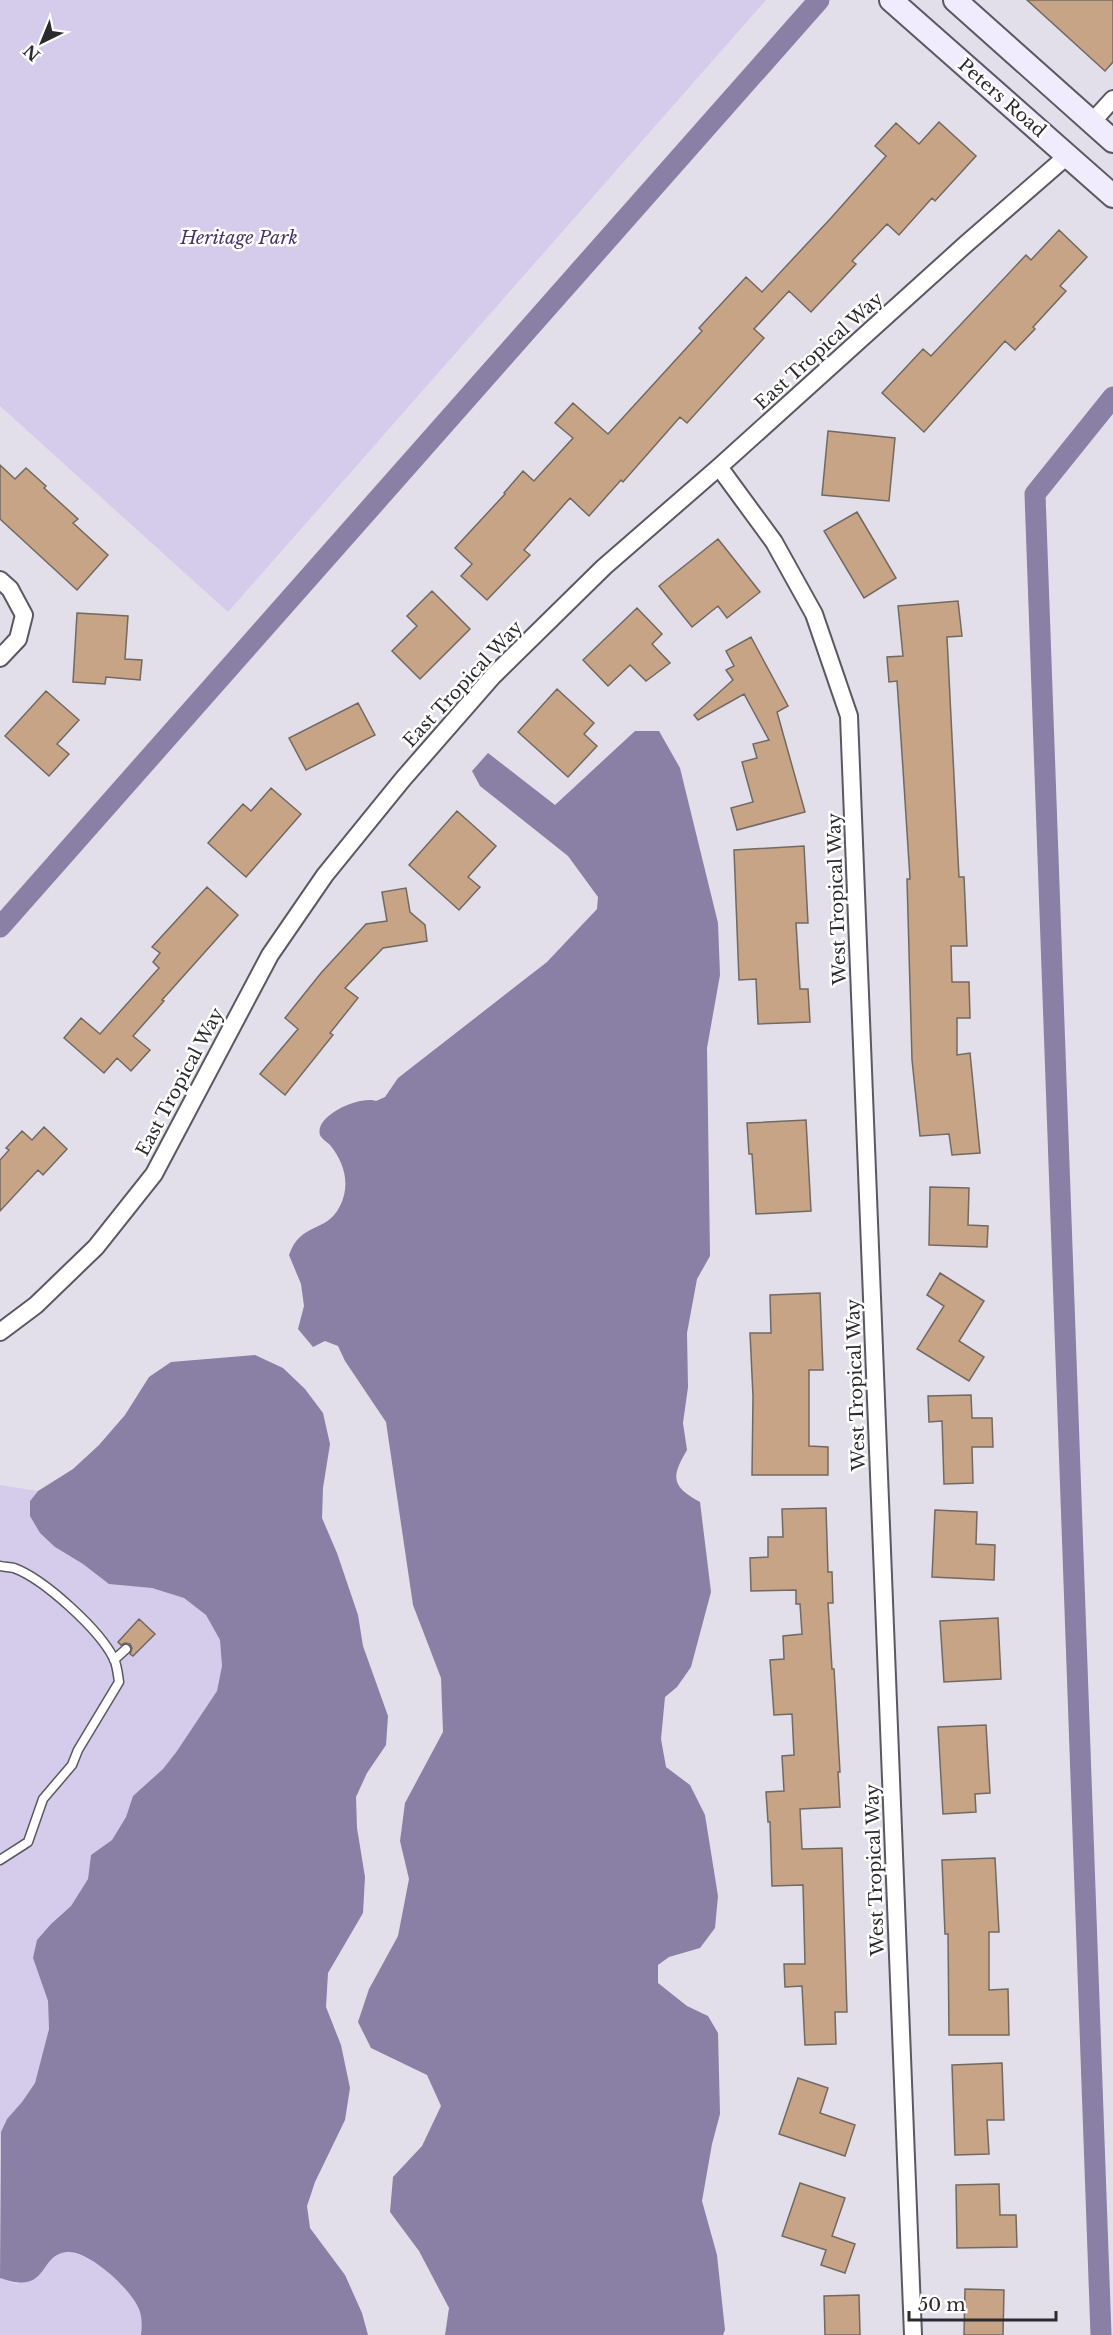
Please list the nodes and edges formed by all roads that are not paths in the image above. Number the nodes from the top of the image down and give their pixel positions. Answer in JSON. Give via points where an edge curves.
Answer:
{"nodes":[{"id":1,"x":891,"y":0,"type":"edge"},
{"id":2,"x":955,"y":0,"type":"edge"},
{"id":3,"x":1113,"y":99,"type":"edge"},
{"id":4,"x":1092,"y":122,"type":"junction"},
{"id":5,"x":1113,"y":141,"type":"edge"},
{"id":6,"x":1067,"y":156,"type":"junction"},
{"id":7,"x":1113,"y":196,"type":"edge"},
{"id":8,"x":719,"y":467,"type":"junction"},
{"id":9,"x":0,"y":580,"type":"edge"},
{"id":10,"x":0,"y":658,"type":"edge"},
{"id":11,"x":0,"y":1332,"type":"edge"},
{"id":12,"x":0,"y":1566,"type":"edge"},
{"id":13,"x":126,"y":1649,"type":"dead end"},
{"id":14,"x":114,"y":1660,"type":"junction"},
{"id":15,"x":0,"y":1860,"type":"edge"},
{"id":16,"x":913,"y":2335,"type":"edge"}],
"edges":[{"from":1,"to":6,"type":"main road","name":"Peters Road"},
{"from":2,"to":4,"type":"main road"},
{"from":3,"to":4,"type":"street"},
{"from":4,"to":5,"type":"main road"},
{"from":6,"to":7,"type":"main road","name":"Peters Road"},
{"from":6,"to":8,"type":"street","name":"East Tropical Way"},
{"from":8,"to":11,"type":"street","name":"East Tropical Way","via":[[604,567],[493,676],[403,779],[325,875],[270,955],[154,1174],[96,1247],[36,1305]]},
{"from":8,"to":16,"type":"street","name":"West Tropical Way","via":[[774,542],[814,614],[849,716]]},
{"from":9,"to":10,"type":"street","via":[[10,589],[24,615],[18,639]]},
{"from":12,"to":14,"type":"lane","via":[[37,1582],[69,1606],[95,1632]]},
{"from":13,"to":14,"type":"lane"},
{"from":14,"to":15,"type":"lane","via":[[119,1682],[72,1765],[44,1799],[28,1842]]}]}
